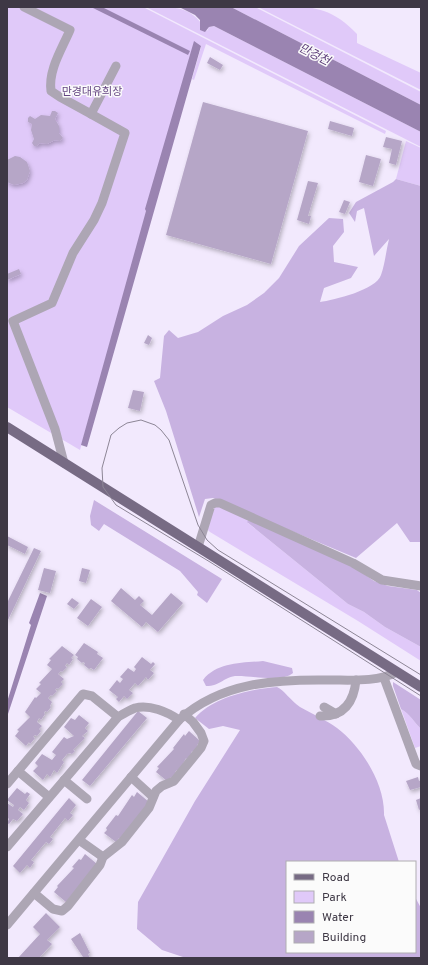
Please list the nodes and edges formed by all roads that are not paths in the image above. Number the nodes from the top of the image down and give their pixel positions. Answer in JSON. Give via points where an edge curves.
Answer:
{"nodes":[{"id":1,"x":24,"y":7,"type":"edge"},
{"id":2,"x":116,"y":66,"type":"dead end"},
{"id":3,"x":92,"y":114,"type":"junction"},
{"id":4,"x":10,"y":323,"type":"edge"},
{"id":5,"x":7,"y":427,"type":"edge"},
{"id":6,"x":64,"y":463,"type":"junction"},
{"id":7,"x":198,"y":547,"type":"junction"},
{"id":8,"x":421,"y":586,"type":"edge"},
{"id":9,"x":397,"y":672,"type":"junction"},
{"id":10,"x":384,"y":678,"type":"junction"},
{"id":11,"x":356,"y":680,"type":"junction"},
{"id":12,"x":421,"y":687,"type":"edge"},
{"id":13,"x":322,"y":712,"type":"dead end"},
{"id":14,"x":118,"y":717,"type":"junction"},
{"id":15,"x":181,"y":717,"type":"junction"},
{"id":16,"x":421,"y":766,"type":"edge"},
{"id":17,"x":18,"y":771,"type":"junction"},
{"id":18,"x":131,"y":777,"type":"junction"},
{"id":19,"x":64,"y":780,"type":"junction"},
{"id":20,"x":7,"y":784,"type":"edge"},
{"id":21,"x":49,"y":797,"type":"junction"},
{"id":22,"x":152,"y":797,"type":"junction"},
{"id":23,"x":87,"y":799,"type":"dead end"},
{"id":24,"x":79,"y":840,"type":"junction"},
{"id":25,"x":7,"y":847,"type":"edge"},
{"id":26,"x":103,"y":857,"type":"junction"},
{"id":27,"x":34,"y":894,"type":"junction"},
{"id":28,"x":7,"y":925,"type":"edge"}],
"edges":[{"from":1,"to":3,"type":"street","via":[[70,30],[52,72],[51,90]]},
{"from":2,"to":3,"type":"street"},
{"from":3,"to":4,"type":"street","via":[[125,133],[102,204],[73,253],[52,303]]},
{"from":4,"to":6,"type":"street","via":[[55,429]]},
{"from":5,"to":6,"type":"main road"},
{"from":6,"to":7,"type":"main road"},
{"from":7,"to":8,"type":"street","via":[[211,505],[215,503],[353,563],[382,580]]},
{"from":7,"to":9,"type":"main road"},
{"from":9,"to":10,"type":"street"},
{"from":9,"to":12,"type":"main road"},
{"from":10,"to":11,"type":"street"},
{"from":10,"to":16,"type":"street","via":[[416,764]]},
{"from":11,"to":13,"type":"street","via":[[350,705],[345,710],[336,714]]},
{"from":11,"to":15,"type":"street","via":[[252,683],[209,698]]},
{"from":14,"to":15,"type":"street","via":[[136,708],[148,708]]},
{"from":14,"to":17,"type":"street","via":[[92,696],[83,694]]},
{"from":14,"to":19,"type":"street"},
{"from":15,"to":18,"type":"street"},
{"from":15,"to":22,"type":"street","via":[[193,722],[204,741],[174,781],[162,786]]},
{"from":17,"to":20,"type":"street"},
{"from":17,"to":21,"type":"street"},
{"from":18,"to":22,"type":"street"},
{"from":18,"to":24,"type":"street"},
{"from":19,"to":21,"type":"street"},
{"from":19,"to":23,"type":"street"},
{"from":21,"to":25,"type":"street"},
{"from":22,"to":26,"type":"street","via":[[149,808],[122,842]]},
{"from":24,"to":26,"type":"street"},
{"from":24,"to":27,"type":"street"},
{"from":26,"to":27,"type":"street","via":[[100,865],[62,911],[52,908]]},
{"from":27,"to":28,"type":"street"}]}
